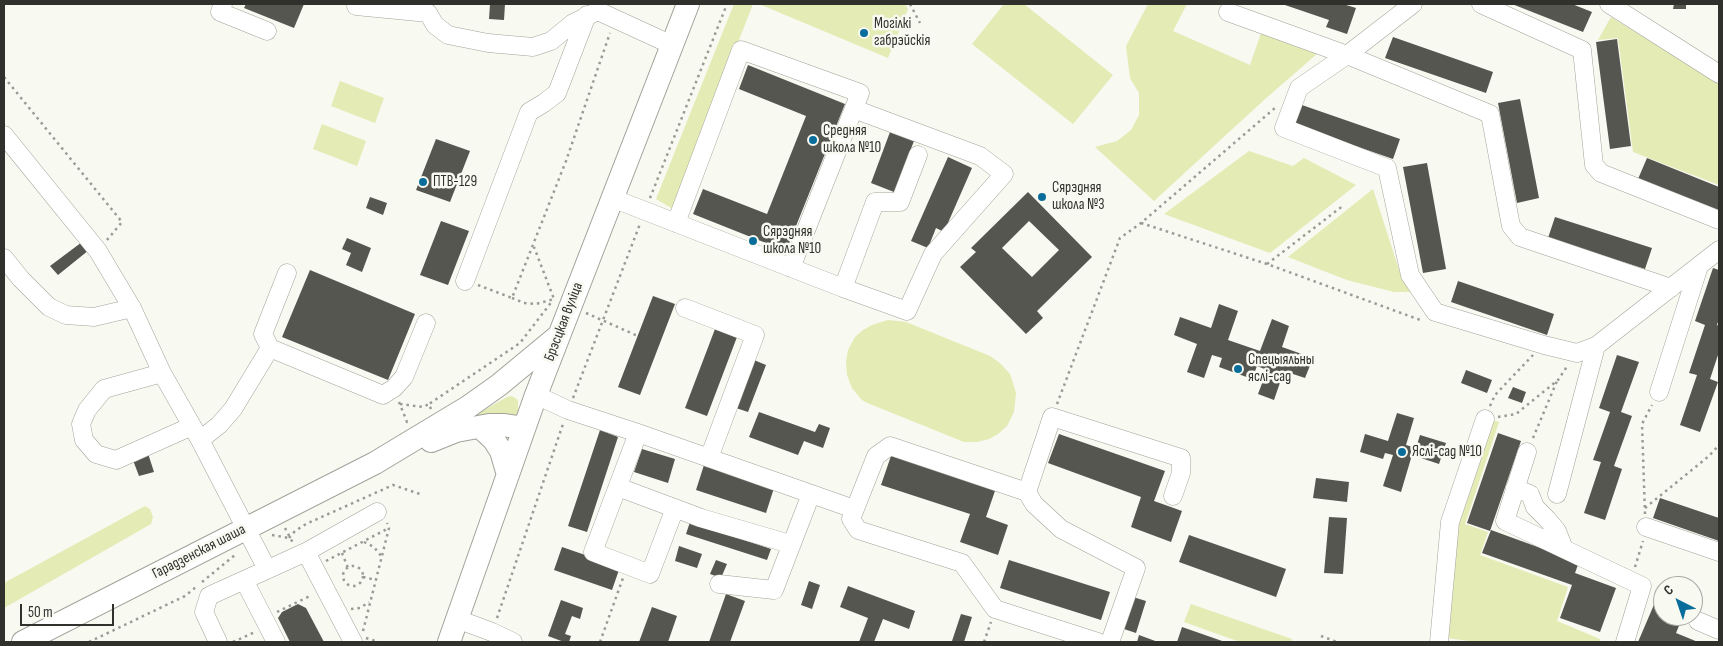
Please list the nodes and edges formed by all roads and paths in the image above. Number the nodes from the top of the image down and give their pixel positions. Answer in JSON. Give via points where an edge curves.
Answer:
{"nodes":[{"id":1,"x":223,"y":4,"type":"edge"},
{"id":2,"x":688,"y":4,"type":"edge"},
{"id":3,"x":727,"y":4,"type":"edge"},
{"id":4,"x":910,"y":4,"type":"edge"},
{"id":5,"x":1413,"y":4,"type":"edge"},
{"id":6,"x":1481,"y":4,"type":"edge"},
{"id":7,"x":1609,"y":4,"type":"edge"},
{"id":8,"x":356,"y":6,"type":"dead end"},
{"id":9,"x":428,"y":8,"type":"edge"},
{"id":10,"x":1228,"y":12,"type":"dead end"},
{"id":11,"x":587,"y":16,"type":"junction"},
{"id":12,"x":616,"y":18,"type":"junction"},
{"id":13,"x":920,"y":23,"type":"dead end"},
{"id":14,"x":267,"y":31,"type":"dead end"},
{"id":15,"x":672,"y":45,"type":"junction"},
{"id":16,"x":1347,"y":55,"type":"junction"},
{"id":17,"x":1719,"y":74,"type":"edge"},
{"id":18,"x":4,"y":77,"type":"edge"},
{"id":19,"x":1276,"y":107,"type":"dead end"},
{"id":20,"x":854,"y":109,"type":"junction"},
{"id":21,"x":4,"y":135,"type":"edge"},
{"id":22,"x":918,"y":155,"type":"dead end"},
{"id":23,"x":612,"y":198,"type":"junction"},
{"id":24,"x":1344,"y":205,"type":"dead end"},
{"id":25,"x":645,"y":210,"type":"junction"},
{"id":26,"x":1719,"y":220,"type":"edge"},
{"id":27,"x":676,"y":223,"type":"junction"},
{"id":28,"x":1141,"y":223,"type":"junction"},
{"id":29,"x":533,"y":245,"type":"junction"},
{"id":30,"x":98,"y":251,"type":"junction"},
{"id":31,"x":1718,"y":253,"type":"edge"},
{"id":32,"x":4,"y":258,"type":"edge"},
{"id":33,"x":1267,"y":264,"type":"junction"},
{"id":34,"x":1699,"y":266,"type":"junction"},
{"id":35,"x":791,"y":268,"type":"junction"},
{"id":36,"x":287,"y":273,"type":"dead end"},
{"id":37,"x":465,"y":280,"type":"joint"},
{"id":38,"x":843,"y":288,"type":"junction"},
{"id":39,"x":1671,"y":288,"type":"junction"},
{"id":40,"x":512,"y":298,"type":"junction"},
{"id":41,"x":562,"y":303,"type":"junction"},
{"id":42,"x":132,"y":308,"type":"junction"},
{"id":43,"x":685,"y":308,"type":"dead end"},
{"id":44,"x":1434,"y":312,"type":"junction"},
{"id":45,"x":603,"y":320,"type":"junction"},
{"id":46,"x":426,"y":323,"type":"dead end"},
{"id":47,"x":559,"y":336,"type":"junction"},
{"id":48,"x":638,"y":336,"type":"dead end"},
{"id":49,"x":1544,"y":345,"type":"junction"},
{"id":50,"x":1596,"y":346,"type":"junction"},
{"id":51,"x":270,"y":348,"type":"junction"},
{"id":52,"x":1577,"y":353,"type":"junction"},
{"id":53,"x":162,"y":373,"type":"junction"},
{"id":54,"x":1558,"y":380,"type":"junction"},
{"id":55,"x":499,"y":385,"type":"junction"},
{"id":56,"x":1659,"y":392,"type":"joint"},
{"id":57,"x":536,"y":395,"type":"junction"},
{"id":58,"x":397,"y":396,"type":"junction"},
{"id":59,"x":429,"y":404,"type":"junction"},
{"id":60,"x":568,"y":410,"type":"junction"},
{"id":61,"x":425,"y":413,"type":"dead end"},
{"id":62,"x":1052,"y":417,"type":"junction"},
{"id":63,"x":1485,"y":419,"type":"junction"},
{"id":64,"x":412,"y":420,"type":"dead end"},
{"id":65,"x":480,"y":426,"type":"junction"},
{"id":66,"x":524,"y":428,"type":"junction"},
{"id":67,"x":196,"y":433,"type":"junction"},
{"id":68,"x":638,"y":433,"type":"junction"},
{"id":69,"x":1719,"y":445,"type":"edge"},
{"id":70,"x":1527,"y":452,"type":"joint"},
{"id":71,"x":709,"y":458,"type":"junction"},
{"id":72,"x":375,"y":463,"type":"junction"},
{"id":73,"x":508,"y":475,"type":"junction"},
{"id":74,"x":618,"y":487,"type":"junction"},
{"id":75,"x":1515,"y":488,"type":"junction"},
{"id":76,"x":1027,"y":492,"type":"junction"},
{"id":77,"x":811,"y":494,"type":"junction"},
{"id":78,"x":1557,"y":494,"type":"dead end"},
{"id":79,"x":423,"y":495,"type":"dead end"},
{"id":80,"x":1173,"y":496,"type":"dead end"},
{"id":81,"x":675,"y":508,"type":"junction"},
{"id":82,"x":1645,"y":508,"type":"junction"},
{"id":83,"x":854,"y":509,"type":"junction"},
{"id":84,"x":381,"y":516,"type":"joint"},
{"id":85,"x":281,"y":519,"type":"junction"},
{"id":86,"x":299,"y":523,"type":"dead end"},
{"id":87,"x":306,"y":524,"type":"junction"},
{"id":88,"x":1646,"y":527,"type":"junction"},
{"id":89,"x":389,"y":528,"type":"junction"},
{"id":90,"x":250,"y":536,"type":"junction"},
{"id":91,"x":289,"y":538,"type":"junction"},
{"id":92,"x":362,"y":542,"type":"junction"},
{"id":93,"x":790,"y":544,"type":"junction"},
{"id":94,"x":1564,"y":549,"type":"junction"},
{"id":95,"x":306,"y":552,"type":"junction"},
{"id":96,"x":1719,"y":552,"type":"edge"},
{"id":97,"x":341,"y":553,"type":"junction"},
{"id":98,"x":382,"y":558,"type":"junction"},
{"id":99,"x":319,"y":564,"type":"dead end"},
{"id":100,"x":628,"y":565,"type":"junction"},
{"id":101,"x":348,"y":568,"type":"junction"},
{"id":102,"x":268,"y":569,"type":"junction"},
{"id":103,"x":363,"y":577,"type":"junction"},
{"id":104,"x":244,"y":580,"type":"junction"},
{"id":105,"x":376,"y":580,"type":"junction"},
{"id":106,"x":1630,"y":581,"type":"junction"},
{"id":107,"x":719,"y":584,"type":"dead end"},
{"id":108,"x":318,"y":592,"type":"dead end"},
{"id":109,"x":185,"y":596,"type":"junction"},
{"id":110,"x":371,"y":602,"type":"junction"},
{"id":111,"x":206,"y":604,"type":"junction"},
{"id":112,"x":348,"y":609,"type":"dead end"},
{"id":113,"x":995,"y":609,"type":"junction"},
{"id":114,"x":457,"y":619,"type":"junction"},
{"id":115,"x":266,"y":622,"type":"junction"},
{"id":116,"x":1703,"y":623,"type":"edge"},
{"id":117,"x":1719,"y":630,"type":"edge"},
{"id":118,"x":492,"y":632,"type":"junction"},
{"id":119,"x":1321,"y":636,"type":"dead end"},
{"id":120,"x":23,"y":642,"type":"edge"},
{"id":121,"x":89,"y":642,"type":"edge"},
{"id":122,"x":218,"y":642,"type":"edge"},
{"id":123,"x":233,"y":642,"type":"edge"},
{"id":124,"x":276,"y":642,"type":"edge"},
{"id":125,"x":353,"y":642,"type":"edge"},
{"id":126,"x":379,"y":642,"type":"edge"},
{"id":127,"x":449,"y":642,"type":"edge"},
{"id":128,"x":513,"y":642,"type":"edge"},
{"id":129,"x":600,"y":642,"type":"edge"},
{"id":130,"x":984,"y":642,"type":"edge"},
{"id":131,"x":1098,"y":642,"type":"edge"},
{"id":132,"x":1110,"y":642,"type":"edge"},
{"id":133,"x":1337,"y":642,"type":"edge"},
{"id":134,"x":1440,"y":642,"type":"edge"},
{"id":135,"x":1625,"y":642,"type":"edge"}],
"edges":[{"from":1,"to":14,"type":"street","via":[[220,12]]},
{"from":2,"to":15,"type":"main road","name":"Брэсцкая вуліца"},
{"from":3,"to":25,"type":"path"},
{"from":4,"to":13,"type":"path"},
{"from":5,"to":16,"type":"street"},
{"from":6,"to":26,"type":"street","via":[[1582,50],[1594,165],[1601,173]]},
{"from":7,"to":17,"type":"street"},
{"from":8,"to":9,"type":"street"},
{"from":9,"to":11,"type":"street","via":[[435,25],[448,35],[488,44],[533,47],[551,41],[572,23]]},
{"from":10,"to":16,"type":"street"},
{"from":11,"to":12,"type":"street","via":[[598,11]]},
{"from":11,"to":37,"type":"street","via":[[557,93],[529,112]]},
{"from":12,"to":15,"type":"street"},
{"from":12,"to":29,"type":"path"},
{"from":15,"to":23,"type":"main road","name":"Брэсцкая вуліца"},
{"from":16,"to":39,"type":"street","via":[[1490,114],[1511,226],[1520,237]]},
{"from":16,"to":44,"type":"street","via":[[1298,88],[1284,128],[1387,168],[1410,275]]},
{"from":18,"to":30,"type":"path","via":[[122,222]]},
{"from":19,"to":28,"type":"path"},
{"from":20,"to":27,"type":"street","via":[[860,93],[741,50]]},
{"from":20,"to":35,"type":"street"},
{"from":20,"to":38,"type":"street","via":[[980,156],[1004,174],[933,254],[907,311]]},
{"from":21,"to":30,"type":"street"},
{"from":22,"to":38,"type":"street","via":[[900,202],[876,202]]},
{"from":23,"to":25,"type":"street"},
{"from":23,"to":41,"type":"main road","name":"Брэсцкая вуліца"},
{"from":24,"to":33,"type":"path"},
{"from":25,"to":27,"type":"street"},
{"from":25,"to":45,"type":"path"},
{"from":27,"to":35,"type":"street"},
{"from":28,"to":33,"type":"path"},
{"from":28,"to":62,"type":"path","via":[[1120,238]]},
{"from":29,"to":40,"type":"path"},
{"from":29,"to":41,"type":"path"},
{"from":30,"to":42,"type":"street"},
{"from":31,"to":34,"type":"street"},
{"from":32,"to":42,"type":"street","via":[[49,307],[66,315],[94,317]]},
{"from":33,"to":44,"type":"path","via":[[1426,322]]},
{"from":34,"to":39,"type":"street"},
{"from":34,"to":56,"type":"street"},
{"from":35,"to":38,"type":"street"},
{"from":36,"to":51,"type":"street","via":[[263,334]]},
{"from":37,"to":40,"type":"path"},
{"from":39,"to":50,"type":"street"},
{"from":40,"to":41,"type":"path","via":[[524,303]]},
{"from":41,"to":45,"type":"path"},
{"from":41,"to":47,"type":"main road","name":"Брэсцкая вуліца"},
{"from":41,"to":59,"type":"path","via":[[520,343]]},
{"from":42,"to":53,"type":"street"},
{"from":43,"to":71,"type":"street","via":[[755,335]]},
{"from":44,"to":49,"type":"street"},
{"from":45,"to":48,"type":"path"},
{"from":45,"to":60,"type":"path"},
{"from":46,"to":58,"type":"street"},
{"from":47,"to":55,"type":"main road","name":"Гарадзенская шаша"},
{"from":47,"to":57,"type":"main road","name":"Брэсцкая вуліца"},
{"from":49,"to":52,"type":"street"},
{"from":49,"to":63,"type":"path","via":[[1495,395]]},
{"from":50,"to":52,"type":"street"},
{"from":50,"to":78,"type":"street"},
{"from":51,"to":58,"type":"street","via":[[383,395]]},
{"from":51,"to":67,"type":"street","via":[[233,409],[219,425]]},
{"from":52,"to":54,"type":"path"},
{"from":53,"to":67,"type":"street"},
{"from":53,"to":67,"type":"street","via":[[104,389],[87,410],[82,424],[84,440],[96,454],[116,460]]},
{"from":54,"to":63,"type":"path","via":[[1516,414]]},
{"from":54,"to":70,"type":"path"},
{"from":55,"to":57,"type":"main road","via":[[523,386]]},
{"from":55,"to":72,"type":"main road","name":"Гарадзенская шаша"},
{"from":56,"to":82,"type":"path","via":[[1642,424]]},
{"from":57,"to":60,"type":"street"},
{"from":57,"to":66,"type":"main road","name":"Брэсцкая вуліца"},
{"from":58,"to":59,"type":"path","via":[[423,407]]},
{"from":58,"to":64,"type":"path","via":[[407,422]]},
{"from":59,"to":61,"type":"path","via":[[432,409]]},
{"from":60,"to":68,"type":"street"},
{"from":60,"to":118,"type":"path"},
{"from":62,"to":76,"type":"street"},
{"from":62,"to":80,"type":"street","via":[[1181,458],[1181,473]]},
{"from":63,"to":134,"type":"street","via":[[1450,522]]},
{"from":65,"to":66,"type":"main road","name":"Гарадзенская шаша"},
{"from":65,"to":72,"type":"main road","name":"Гарадзенская шаша"},
{"from":65,"to":73,"type":"main road","via":[[501,451]]},
{"from":66,"to":73,"type":"main road","name":"Брэсцкая вуліца"},
{"from":67,"to":90,"type":"street"},
{"from":68,"to":71,"type":"street"},
{"from":68,"to":74,"type":"street"},
{"from":69,"to":82,"type":"path"},
{"from":70,"to":75,"type":"street"},
{"from":71,"to":77,"type":"street"},
{"from":72,"to":85,"type":"main road","name":"Гарадзенская шаша"},
{"from":73,"to":114,"type":"main road","name":"Брэсцкая вуліца"},
{"from":74,"to":81,"type":"street"},
{"from":74,"to":100,"type":"street","via":[[593,552]]},
{"from":75,"to":94,"type":"street","via":[[1530,494],[1535,507],[1557,531]]},
{"from":75,"to":94,"type":"street","via":[[1505,520]]},
{"from":76,"to":83,"type":"street","via":[[890,446],[876,456]]},
{"from":76,"to":132,"type":"street","via":[[1034,504],[1060,529],[1136,568]]},
{"from":77,"to":83,"type":"street"},
{"from":77,"to":93,"type":"street"},
{"from":79,"to":87,"type":"path","via":[[392,485]]},
{"from":81,"to":93,"type":"street"},
{"from":81,"to":100,"type":"street","via":[[650,574]]},
{"from":82,"to":88,"type":"path"},
{"from":83,"to":113,"type":"street","via":[[851,519],[858,530],[962,563]]},
{"from":84,"to":89,"type":"path"},
{"from":84,"to":95,"type":"street"},
{"from":85,"to":90,"type":"main road","name":"Гарадзенская шаша"},
{"from":85,"to":91,"type":"path"},
{"from":85,"to":91,"type":"path","via":[[270,535]]},
{"from":86,"to":87,"type":"path"},
{"from":87,"to":91,"type":"path"},
{"from":88,"to":96,"type":"street"},
{"from":88,"to":106,"type":"path"},
{"from":89,"to":92,"type":"path"},
{"from":89,"to":98,"type":"path"},
{"from":90,"to":102,"type":"street"},
{"from":90,"to":109,"type":"path","via":[[240,550]]},
{"from":90,"to":120,"type":"main road","name":"Гарадзенская шаша"},
{"from":92,"to":97,"type":"path"},
{"from":92,"to":98,"type":"path","via":[[374,547]]},
{"from":93,"to":107,"type":"street","via":[[774,590]]},
{"from":94,"to":106,"type":"street"},
{"from":95,"to":102,"type":"street"},
{"from":95,"to":125,"type":"street"},
{"from":97,"to":99,"type":"path"},
{"from":97,"to":101,"type":"path"},
{"from":98,"to":105,"type":"path"},
{"from":100,"to":129,"type":"path"},
{"from":101,"to":103,"type":"path","via":[[359,568]]},
{"from":101,"to":103,"type":"path","via":[[343,577],[348,584],[356,586]]},
{"from":102,"to":104,"type":"street"},
{"from":103,"to":105,"type":"path"},
{"from":104,"to":111,"type":"street","via":[[209,596]]},
{"from":104,"to":115,"type":"street"},
{"from":105,"to":110,"type":"path"},
{"from":106,"to":135,"type":"street","via":[[1642,586]]},
{"from":108,"to":115,"type":"path"},
{"from":109,"to":111,"type":"path"},
{"from":109,"to":121,"type":"path"},
{"from":110,"to":112,"type":"path","via":[[360,608]]},
{"from":110,"to":126,"type":"path","via":[[362,637]]},
{"from":111,"to":122,"type":"street","via":[[204,612]]},
{"from":113,"to":130,"type":"path"},
{"from":113,"to":131,"type":"street"},
{"from":114,"to":118,"type":"street"},
{"from":114,"to":127,"type":"main road","name":"Брэсцкая вуліца"},
{"from":115,"to":123,"type":"path"},
{"from":115,"to":124,"type":"street"},
{"from":116,"to":117,"type":"street"},
{"from":118,"to":128,"type":"street"},
{"from":119,"to":133,"type":"path"}]}
